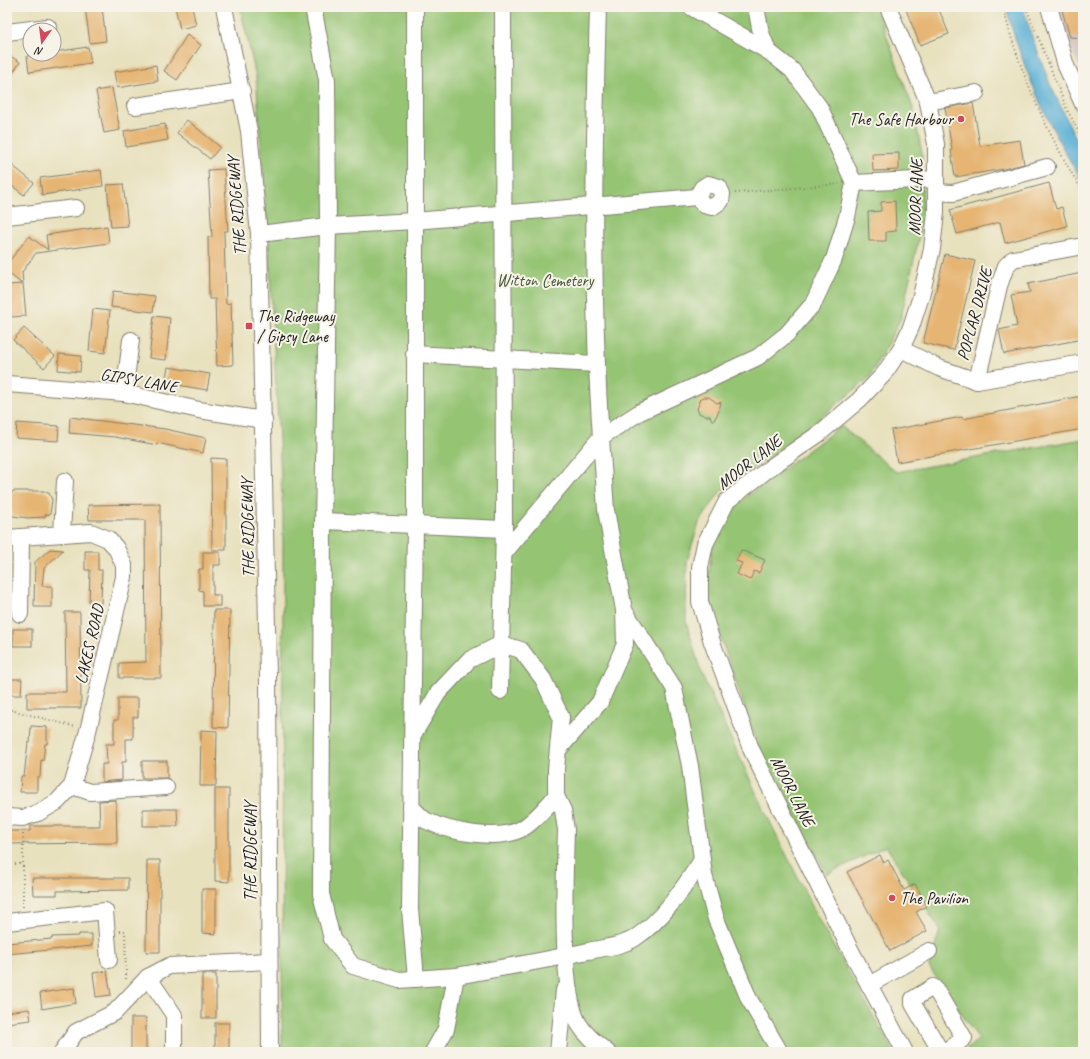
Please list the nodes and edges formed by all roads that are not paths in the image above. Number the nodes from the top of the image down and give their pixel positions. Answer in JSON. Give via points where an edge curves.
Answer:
{"nodes":[{"id":1,"x":224,"y":7,"type":"edge"},
{"id":2,"x":313,"y":7,"type":"edge"},
{"id":3,"x":414,"y":7,"type":"edge"},
{"id":4,"x":503,"y":7,"type":"edge"},
{"id":5,"x":598,"y":7,"type":"edge"},
{"id":6,"x":691,"y":7,"type":"edge"},
{"id":7,"x":756,"y":7,"type":"edge"},
{"id":8,"x":888,"y":7,"type":"edge"},
{"id":9,"x":1049,"y":7,"type":"edge"},
{"id":10,"x":22,"y":30,"type":"edge"},
{"id":11,"x":7,"y":32,"type":"edge"},
{"id":12,"x":768,"y":51,"type":"junction"},
{"id":13,"x":242,"y":91,"type":"junction"},
{"id":14,"x":976,"y":94,"type":"dead end"},
{"id":15,"x":928,"y":102,"type":"junction"},
{"id":16,"x":1083,"y":104,"type":"edge"},
{"id":17,"x":135,"y":106,"type":"dead end"},
{"id":18,"x":1047,"y":167,"type":"dead end"},
{"id":19,"x":854,"y":183,"type":"junction"},
{"id":20,"x":936,"y":185,"type":"junction"},
{"id":21,"x":722,"y":194,"type":"road end"},
{"id":22,"x":596,"y":205,"type":"junction"},
{"id":23,"x":76,"y":208,"type":"dead end"},
{"id":24,"x":505,"y":213,"type":"junction"},
{"id":25,"x":7,"y":216,"type":"edge"},
{"id":26,"x":414,"y":221,"type":"junction"},
{"id":27,"x":328,"y":226,"type":"junction"},
{"id":28,"x":259,"y":234,"type":"junction"},
{"id":29,"x":1083,"y":246,"type":"edge"},
{"id":30,"x":131,"y":340,"type":"dead end"},
{"id":31,"x":901,"y":349,"type":"junction"},
{"id":32,"x":414,"y":354,"type":"junction"},
{"id":33,"x":503,"y":358,"type":"junction"},
{"id":34,"x":1083,"y":363,"type":"edge"},
{"id":35,"x":596,"y":364,"type":"junction"},
{"id":36,"x":976,"y":381,"type":"junction"},
{"id":37,"x":7,"y":384,"type":"edge"},
{"id":38,"x":124,"y":393,"type":"junction"},
{"id":39,"x":264,"y":420,"type":"junction"},
{"id":40,"x":601,"y":437,"type":"junction"},
{"id":41,"x":65,"y":482,"type":"dead end"},
{"id":42,"x":324,"y":521,"type":"junction"},
{"id":43,"x":415,"y":524,"type":"junction"},
{"id":44,"x":504,"y":529,"type":"junction"},
{"id":45,"x":62,"y":533,"type":"junction"},
{"id":46,"x":14,"y":538,"type":"edge"},
{"id":47,"x":504,"y":553,"type":"junction"},
{"id":48,"x":624,"y":610,"type":"junction"},
{"id":49,"x":20,"y":614,"type":"dead end"},
{"id":50,"x":501,"y":644,"type":"junction"},
{"id":51,"x":500,"y":691,"type":"dead end"},
{"id":52,"x":412,"y":736,"type":"junction"},
{"id":53,"x":558,"y":750,"type":"junction"},
{"id":54,"x":72,"y":786,"type":"junction"},
{"id":55,"x":166,"y":787,"type":"dead end"},
{"id":56,"x":556,"y":796,"type":"junction"},
{"id":57,"x":411,"y":807,"type":"junction"},
{"id":58,"x":7,"y":817,"type":"edge"},
{"id":59,"x":702,"y":860,"type":"junction"},
{"id":60,"x":15,"y":921,"type":"edge"},
{"id":61,"x":929,"y":951,"type":"dead end"},
{"id":62,"x":566,"y":956,"type":"junction"},
{"id":63,"x":109,"y":960,"type":"dead end"},
{"id":64,"x":269,"y":961,"type":"junction"},
{"id":65,"x":456,"y":976,"type":"junction"},
{"id":66,"x":148,"y":977,"type":"junction"},
{"id":67,"x":416,"y":979,"type":"junction"},
{"id":68,"x":869,"y":985,"type":"junction"},
{"id":69,"x":62,"y":1052,"type":"edge"},
{"id":70,"x":174,"y":1052,"type":"edge"},
{"id":71,"x":270,"y":1052,"type":"edge"},
{"id":72,"x":433,"y":1052,"type":"edge"},
{"id":73,"x":558,"y":1052,"type":"edge"},
{"id":74,"x":607,"y":1052,"type":"edge"},
{"id":75,"x":780,"y":1052,"type":"edge"},
{"id":76,"x":904,"y":1052,"type":"edge"},
{"id":77,"x":941,"y":1052,"type":"edge"},
{"id":78,"x":946,"y":1052,"type":"edge"}],
"edges":[{"from":1,"to":13,"type":"street","name":"THE RIDGEWAY"},
{"from":2,"to":27,"type":"street","via":[[327,80]]},
{"from":3,"to":26,"type":"street"},
{"from":4,"to":24,"type":"street"},
{"from":5,"to":22,"type":"street"},
{"from":6,"to":12,"type":"street"},
{"from":7,"to":12,"type":"street","via":[[761,33]]},
{"from":8,"to":15,"type":"street","name":"MOOR LANE"},
{"from":9,"to":16,"type":"street","via":[[1066,66]]},
{"from":10,"to":11,"type":"street"},
{"from":12,"to":19,"type":"street","via":[[792,70],[820,108]]},
{"from":13,"to":17,"type":"street"},
{"from":13,"to":28,"type":"street","name":"THE RIDGEWAY","via":[[249,131]]},
{"from":14,"to":15,"type":"street"},
{"from":15,"to":20,"type":"street","name":"MOOR LANE","via":[[936,144]]},
{"from":18,"to":20,"type":"street","via":[[953,193]]},
{"from":19,"to":20,"type":"street"},
{"from":19,"to":40,"type":"street","via":[[834,259],[813,304],[787,334],[758,357],[640,412]]},
{"from":20,"to":31,"type":"street","name":"MOOR LANE","via":[[936,212],[922,296]]},
{"from":21,"to":22,"type":"street","via":[[721,201],[712,207],[704,205],[698,197]]},
{"from":22,"to":24,"type":"street"},
{"from":22,"to":35,"type":"street"},
{"from":23,"to":25,"type":"street"},
{"from":24,"to":26,"type":"street"},
{"from":24,"to":33,"type":"street"},
{"from":26,"to":27,"type":"street"},
{"from":26,"to":32,"type":"street"},
{"from":27,"to":28,"type":"street"},
{"from":27,"to":42,"type":"street"},
{"from":28,"to":39,"type":"street","name":"THE RIDGEWAY"},
{"from":29,"to":36,"type":"street","name":"POPLAR DRIVE","via":[[1013,259],[1006,266]]},
{"from":30,"to":38,"type":"street"},
{"from":31,"to":36,"type":"street","name":"POPLAR DRIVE","via":[[939,368]]},
{"from":31,"to":68,"type":"street","name":"MOOR LANE","via":[[859,400],[728,501],[705,544],[700,567],[700,602],[751,749]]},
{"from":32,"to":33,"type":"street"},
{"from":32,"to":43,"type":"street"},
{"from":33,"to":35,"type":"street"},
{"from":33,"to":44,"type":"street"},
{"from":34,"to":36,"type":"street","name":"POPLAR DRIVE"},
{"from":35,"to":40,"type":"street"},
{"from":37,"to":38,"type":"street","name":"GIPSY LANE"},
{"from":38,"to":39,"type":"street","name":"GIPSY LANE","via":[[199,410]]},
{"from":39,"to":64,"type":"street","name":"THE RIDGEWAY"},
{"from":40,"to":47,"type":"street"},
{"from":40,"to":48,"type":"street","via":[[606,510]]},
{"from":41,"to":45,"type":"street"},
{"from":42,"to":43,"type":"street"},
{"from":42,"to":67,"type":"street","via":[[321,894],[332,939],[353,966],[399,980]]},
{"from":43,"to":44,"type":"street"},
{"from":43,"to":52,"type":"street"},
{"from":44,"to":47,"type":"street"},
{"from":45,"to":46,"type":"street","name":"LAKES ROAD"},
{"from":45,"to":54,"type":"street","name":"LAKES ROAD","via":[[91,532],[104,538],[116,548],[124,565],[123,582],[88,731]]},
{"from":46,"to":49,"type":"street"},
{"from":47,"to":50,"type":"street"},
{"from":48,"to":53,"type":"street","via":[[625,644],[600,702]]},
{"from":48,"to":59,"type":"street","via":[[674,688],[690,766]]},
{"from":50,"to":51,"type":"street"},
{"from":50,"to":52,"type":"street","via":[[469,660],[438,693]]},
{"from":50,"to":53,"type":"street","via":[[521,650],[543,679],[561,717]]},
{"from":52,"to":57,"type":"street"},
{"from":53,"to":56,"type":"street"},
{"from":54,"to":55,"type":"street","via":[[90,792]]},
{"from":54,"to":58,"type":"street","name":"LAKES ROAD","via":[[57,802],[38,813],[23,818]]},
{"from":56,"to":57,"type":"street","via":[[522,829],[501,834],[449,830],[426,820]]},
{"from":56,"to":62,"type":"street","via":[[563,810],[566,830]]},
{"from":57,"to":67,"type":"street","via":[[410,909]]},
{"from":59,"to":62,"type":"street","via":[[674,901],[634,939]]},
{"from":59,"to":75,"type":"street","via":[[716,919],[749,999]]},
{"from":60,"to":63,"type":"street","via":[[105,911]]},
{"from":61,"to":68,"type":"street"},
{"from":62,"to":65,"type":"street"},
{"from":62,"to":73,"type":"street"},
{"from":62,"to":74,"type":"street","via":[[570,1001],[578,1024]]},
{"from":64,"to":66,"type":"street","via":[[169,966]]},
{"from":64,"to":71,"type":"street","name":"THE RIDGEWAY"},
{"from":65,"to":67,"type":"street"},
{"from":65,"to":72,"type":"street","via":[[446,1029]]},
{"from":66,"to":69,"type":"street","via":[[115,1012],[76,1032]]},
{"from":66,"to":70,"type":"street","via":[[174,1015]]},
{"from":68,"to":76,"type":"street","name":"MOOR LANE"},
{"from":77,"to":78,"type":"street","via":[[913,1004],[913,999],[917,995],[933,987],[964,1038]]}]}
